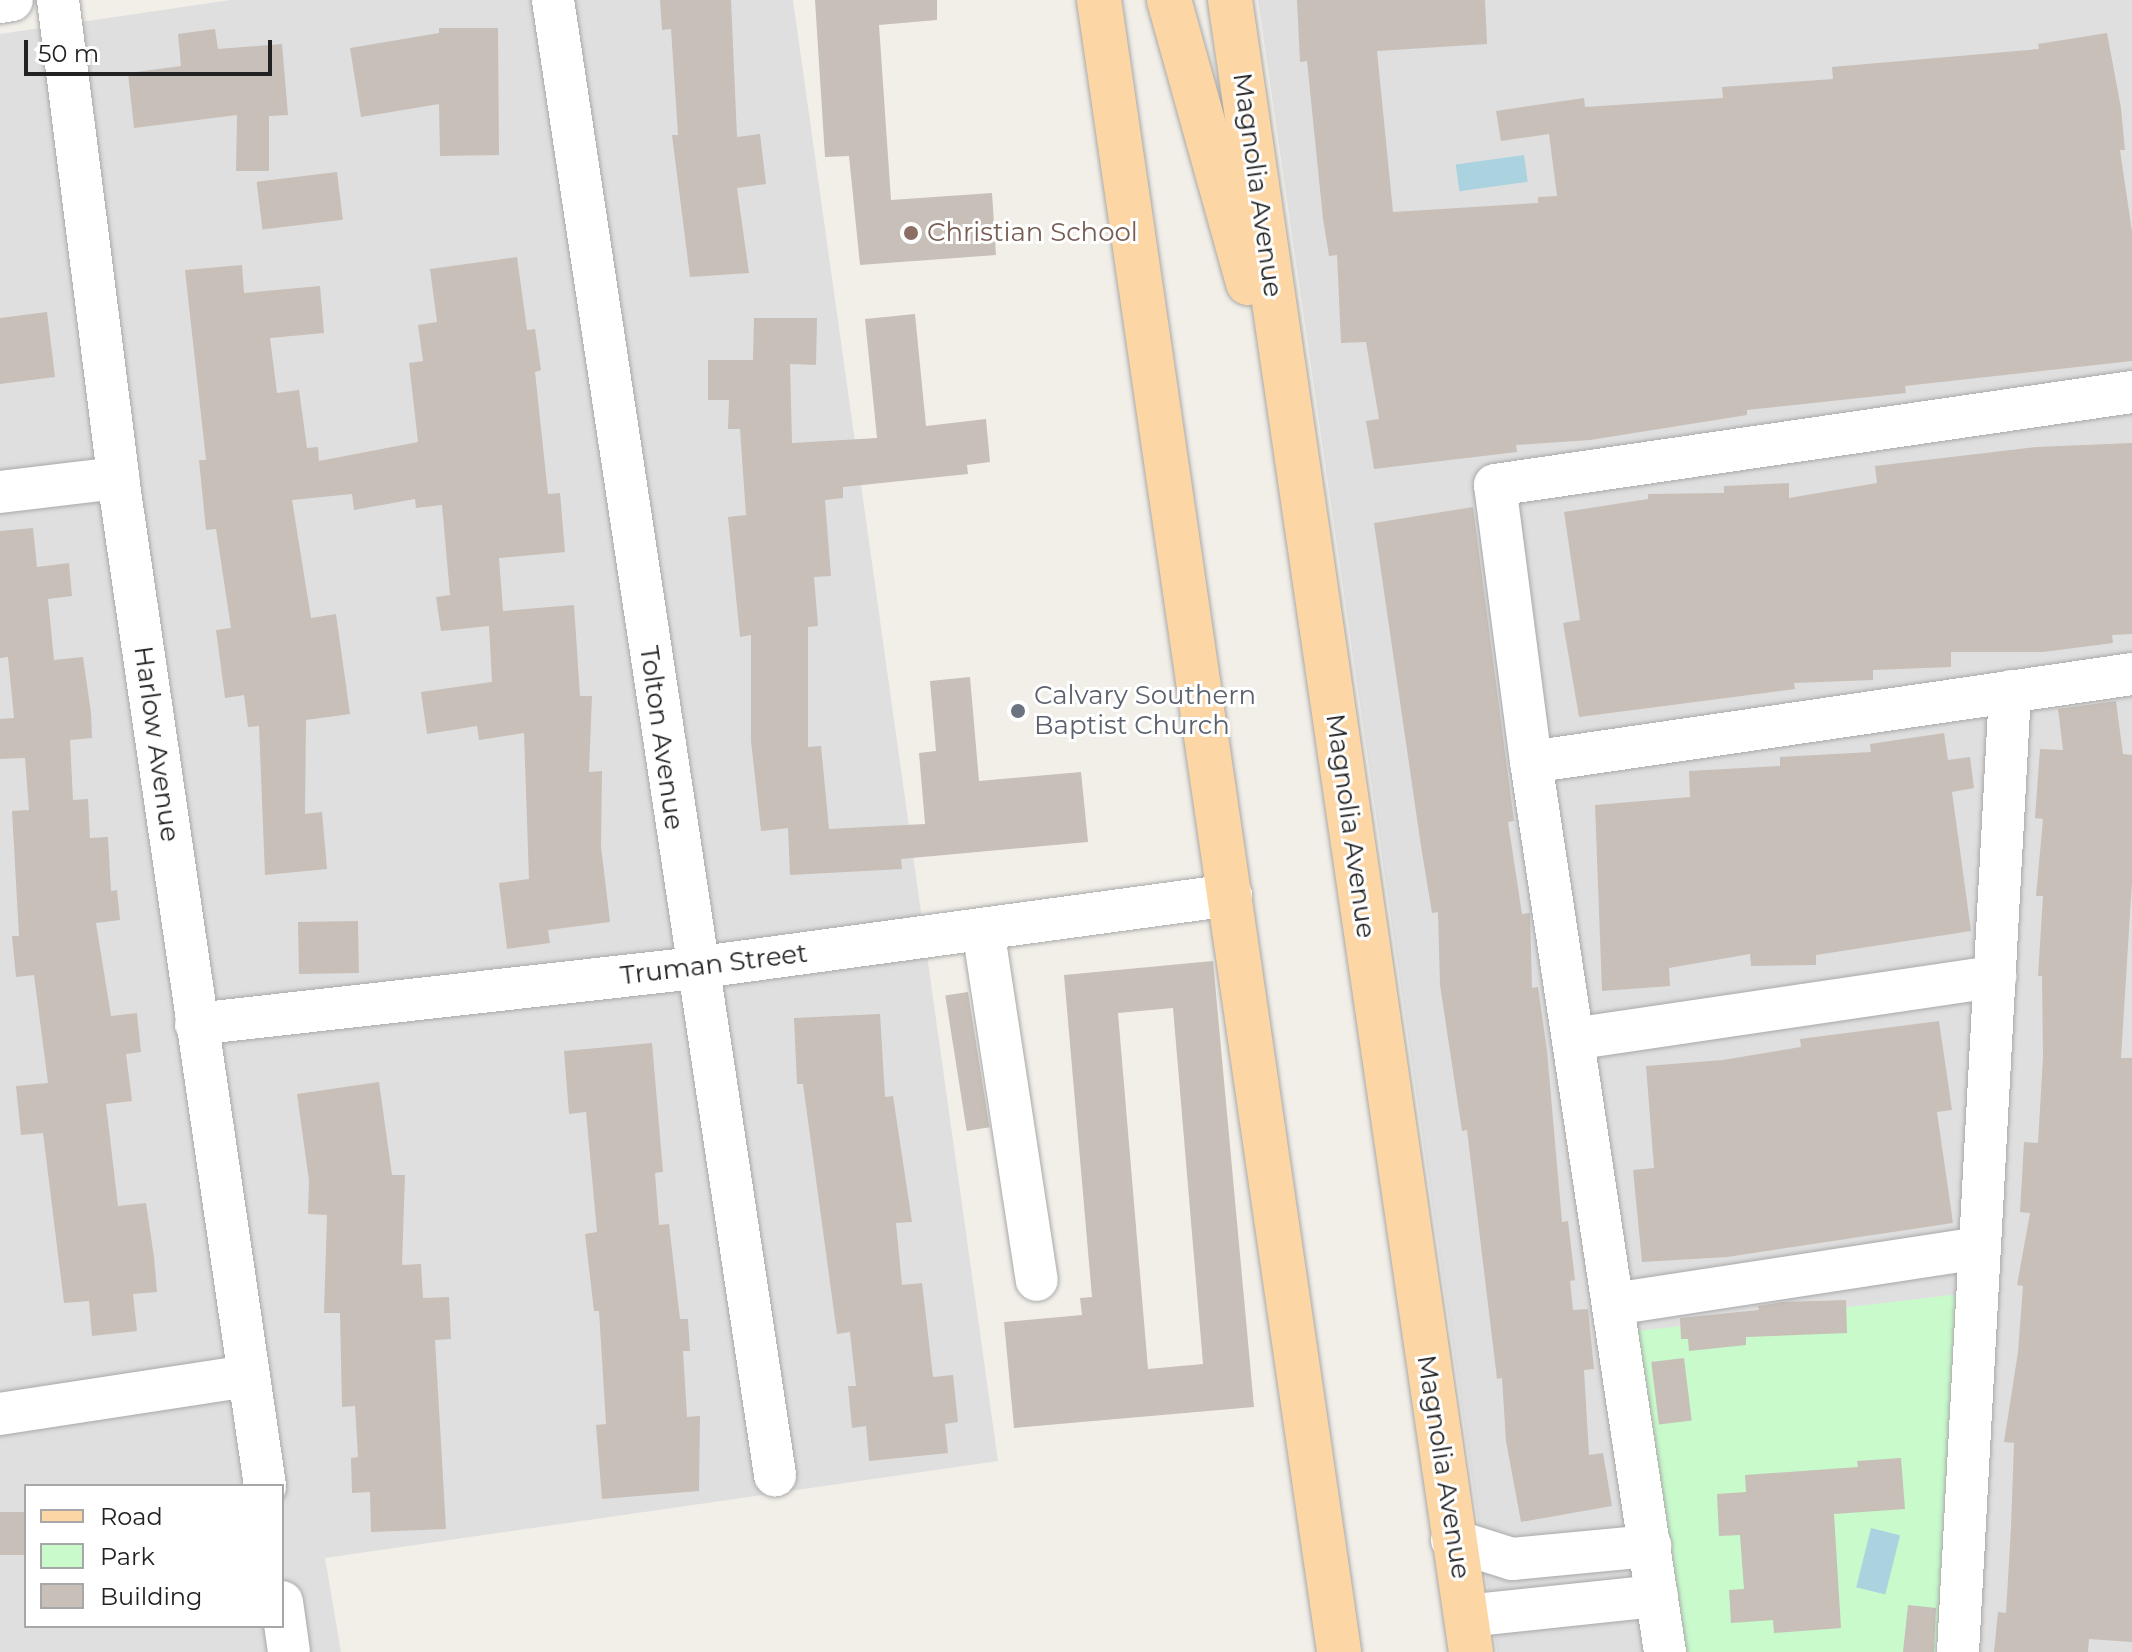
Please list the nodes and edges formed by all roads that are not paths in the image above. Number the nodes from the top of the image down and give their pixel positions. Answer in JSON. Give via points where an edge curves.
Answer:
{"nodes":[{"id":1,"x":12,"y":0,"type":"edge"},
{"id":2,"x":58,"y":0,"type":"edge"},
{"id":3,"x":553,"y":0,"type":"edge"},
{"id":4,"x":1099,"y":0,"type":"edge"},
{"id":5,"x":1169,"y":0,"type":"edge"},
{"id":6,"x":1230,"y":0,"type":"edge"},
{"id":7,"x":0,"y":2,"type":"edge"},
{"id":8,"x":2132,"y":392,"type":"edge"},
{"id":9,"x":1297,"y":459,"type":"junction"},
{"id":10,"x":118,"y":478,"type":"junction"},
{"id":11,"x":0,"y":492,"type":"edge"},
{"id":12,"x":2132,"y":674,"type":"edge"},
{"id":13,"x":2010,"y":691,"type":"junction"},
{"id":14,"x":1531,"y":762,"type":"junction"},
{"id":15,"x":1231,"y":895,"type":"junction"},
{"id":16,"x":983,"y":929,"type":"junction"},
{"id":17,"x":695,"y":968,"type":"junction"},
{"id":18,"x":1995,"y":977,"type":"junction"},
{"id":19,"x":196,"y":1024,"type":"junction"},
{"id":20,"x":1573,"y":1039,"type":"junction"},
{"id":21,"x":1980,"y":1248,"type":"junction"},
{"id":22,"x":1037,"y":1280,"type":"dead end"},
{"id":23,"x":1613,"y":1304,"type":"junction"},
{"id":24,"x":248,"y":1376,"type":"junction"},
{"id":25,"x":0,"y":1414,"type":"edge"},
{"id":26,"x":775,"y":1475,"type":"dead end"},
{"id":27,"x":265,"y":1484,"type":"edge"},
{"id":28,"x":1452,"y":1540,"type":"junction"},
{"id":29,"x":1650,"y":1546,"type":"junction"},
{"id":30,"x":1657,"y":1596,"type":"junction"},
{"id":31,"x":284,"y":1616,"type":"edge"},
{"id":32,"x":1468,"y":1634,"type":"edge"},
{"id":33,"x":289,"y":1652,"type":"edge"},
{"id":34,"x":1339,"y":1652,"type":"edge"},
{"id":35,"x":1665,"y":1652,"type":"edge"},
{"id":36,"x":1958,"y":1652,"type":"edge"}],
"edges":[{"from":1,"to":7,"type":"street"},
{"from":2,"to":10,"type":"street","name":"Harlow Avenue"},
{"from":3,"to":17,"type":"street","name":"Tolton Avenue"},
{"from":4,"to":15,"type":"main road"},
{"from":5,"to":9,"type":"main road"},
{"from":6,"to":9,"type":"main road","name":"Magnolia Avenue"},
{"from":8,"to":14,"type":"street","via":[[1495,485]]},
{"from":9,"to":28,"type":"main road","name":"Magnolia Avenue"},
{"from":10,"to":11,"type":"street"},
{"from":10,"to":19,"type":"street","name":"Harlow Avenue"},
{"from":12,"to":13,"type":"street"},
{"from":13,"to":14,"type":"street"},
{"from":13,"to":18,"type":"street"},
{"from":14,"to":20,"type":"street"},
{"from":15,"to":16,"type":"street","name":"Truman Street"},
{"from":15,"to":34,"type":"main road"},
{"from":16,"to":17,"type":"street","name":"Truman Street"},
{"from":16,"to":22,"type":"street"},
{"from":17,"to":19,"type":"street","name":"Truman Street"},
{"from":17,"to":26,"type":"street","name":"Tolton Avenue"},
{"from":18,"to":20,"type":"street"},
{"from":18,"to":21,"type":"street"},
{"from":19,"to":24,"type":"street","name":"Harlow Avenue"},
{"from":20,"to":23,"type":"street"},
{"from":21,"to":23,"type":"street"},
{"from":21,"to":36,"type":"street"},
{"from":23,"to":29,"type":"street"},
{"from":24,"to":25,"type":"street"},
{"from":24,"to":27,"type":"street","name":"Harlow Avenue"},
{"from":28,"to":29,"type":"street","via":[[1512,1559]]},
{"from":28,"to":32,"type":"main road","name":"Magnolia Avenue"},
{"from":29,"to":30,"type":"street"},
{"from":30,"to":32,"type":"street"},
{"from":30,"to":35,"type":"street"},
{"from":31,"to":33,"type":"street"}]}
